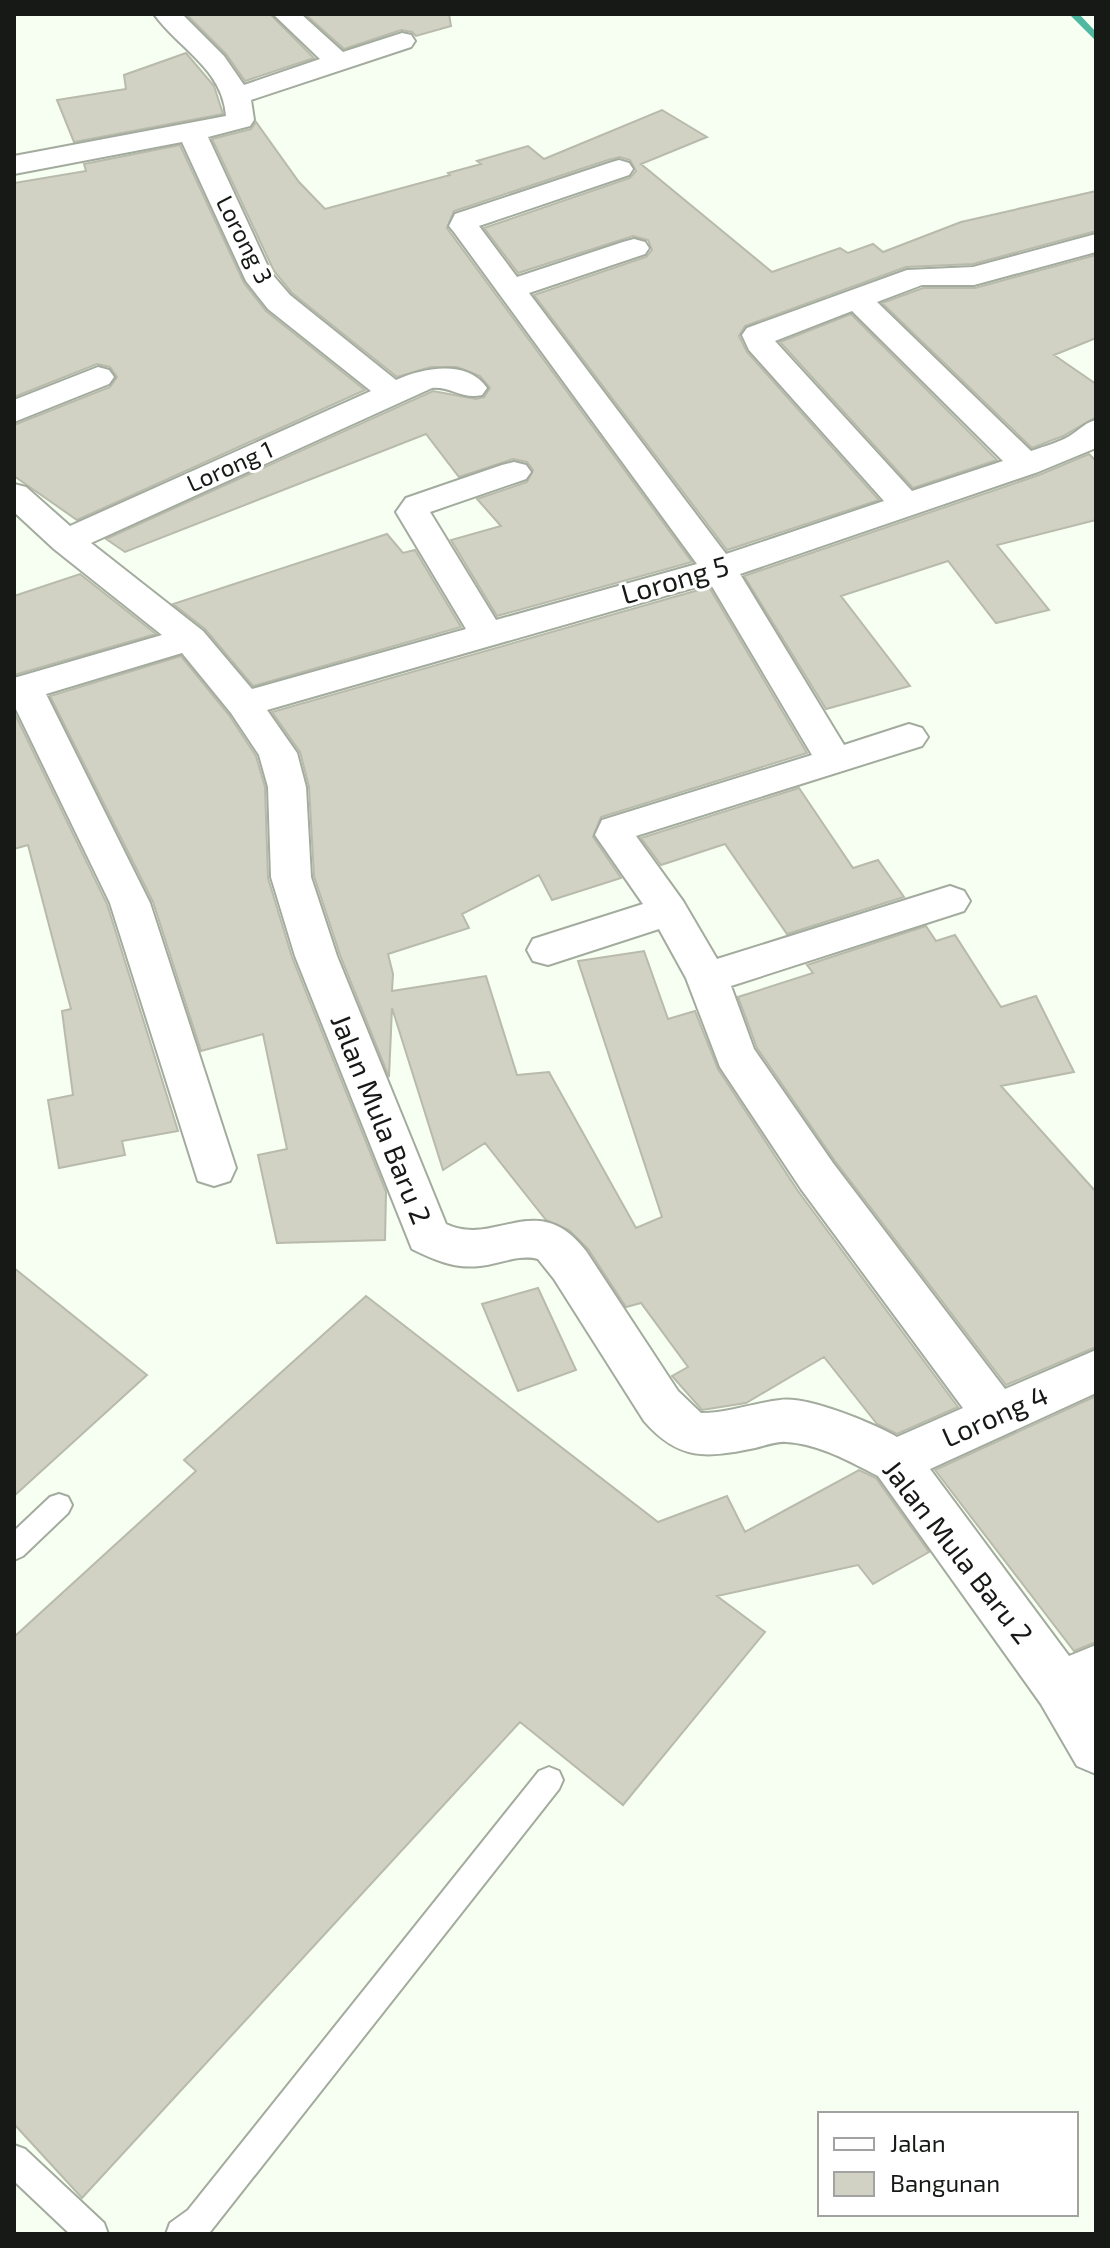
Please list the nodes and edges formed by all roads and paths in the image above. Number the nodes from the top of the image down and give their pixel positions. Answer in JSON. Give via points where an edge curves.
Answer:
{"nodes":[{"id":1,"x":167,"y":14,"type":"edge"},
{"id":2,"x":286,"y":14,"type":"edge"},
{"id":3,"x":402,"y":41,"type":"dead end"},
{"id":4,"x":338,"y":61,"type":"junction"},
{"id":5,"x":237,"y":96,"type":"junction"},
{"id":6,"x":191,"y":130,"type":"junction"},
{"id":7,"x":14,"y":165,"type":"edge"},
{"id":8,"x":619,"y":169,"type":"dead end"},
{"id":9,"x":1096,"y":243,"type":"edge"},
{"id":10,"x":634,"y":248,"type":"dead end"},
{"id":11,"x":510,"y":289,"type":"junction"},
{"id":12,"x":856,"y":298,"type":"junction"},
{"id":13,"x":98,"y":377,"type":"dead end"},
{"id":14,"x":471,"y":388,"type":"dead end"},
{"id":15,"x":394,"y":394,"type":"junction"},
{"id":16,"x":14,"y":412,"type":"edge"},
{"id":17,"x":1096,"y":430,"type":"edge"},
{"id":18,"x":1026,"y":465,"type":"junction"},
{"id":19,"x":514,"y":472,"type":"dead end"},
{"id":20,"x":14,"y":494,"type":"edge"},
{"id":21,"x":906,"y":505,"type":"junction"},
{"id":22,"x":66,"y":541,"type":"junction"},
{"id":23,"x":719,"y":569,"type":"junction"},
{"id":24,"x":486,"y":633,"type":"junction"},
{"id":25,"x":190,"y":639,"type":"junction"},
{"id":26,"x":19,"y":690,"type":"edge"},
{"id":27,"x":244,"y":704,"type":"junction"},
{"id":28,"x":909,"y":737,"type":"dead end"},
{"id":29,"x":835,"y":761,"type":"junction"},
{"id":30,"x":950,"y":901,"type":"dead end"},
{"id":31,"x":669,"y":911,"type":"junction"},
{"id":32,"x":548,"y":950,"type":"dead end"},
{"id":33,"x":707,"y":978,"type":"junction"},
{"id":34,"x":214,"y":1168,"type":"dead end"},
{"id":35,"x":1096,"y":1371,"type":"edge"},
{"id":36,"x":996,"y":1415,"type":"junction"},
{"id":37,"x":895,"y":1461,"type":"junction"},
{"id":38,"x":59,"y":1505,"type":"dead end"},
{"id":39,"x":14,"y":1548,"type":"edge"},
{"id":40,"x":1078,"y":1678,"type":"edge"},
{"id":41,"x":1096,"y":1748,"type":"edge"},
{"id":42,"x":549,"y":1780,"type":"dead end"},
{"id":43,"x":14,"y":2160,"type":"edge"},
{"id":44,"x":93,"y":2234,"type":"edge"},
{"id":45,"x":181,"y":2234,"type":"edge"}],
"edges":[{"from":1,"to":5,"type":"street","via":[[203,50]]},
{"from":2,"to":4,"type":"street"},
{"from":3,"to":4,"type":"street"},
{"from":4,"to":5,"type":"street"},
{"from":5,"to":6,"type":"street","via":[[241,116],[236,123]]},
{"from":6,"to":7,"type":"street"},
{"from":6,"to":15,"type":"street","name":"Lorong 3","via":[[257,275],[279,302]]},
{"from":8,"to":11,"type":"street","via":[[465,220],[464,226]]},
{"from":9,"to":12,"type":"street","via":[[974,276],[918,276]]},
{"from":10,"to":11,"type":"street"},
{"from":11,"to":23,"type":"street"},
{"from":12,"to":18,"type":"street"},
{"from":12,"to":21,"type":"street","via":[[757,337]]},
{"from":13,"to":16,"type":"street"},
{"from":14,"to":15,"type":"street","name":"Lorong 1","via":[[441,376]]},
{"from":15,"to":22,"type":"street","name":"Lorong 1"},
{"from":17,"to":18,"type":"street","name":"Lorong 5","via":[[1067,450]]},
{"from":18,"to":21,"type":"street","name":"Lorong 5"},
{"from":19,"to":24,"type":"street","via":[[418,505],[413,512]]},
{"from":20,"to":22,"type":"street","name":"Jalan Mula Baru 2"},
{"from":21,"to":23,"type":"street","name":"Lorong 5"},
{"from":22,"to":25,"type":"street","name":"Jalan Mula Baru 2"},
{"from":23,"to":24,"type":"street","name":"Lorong 5"},
{"from":23,"to":29,"type":"street"},
{"from":24,"to":27,"type":"street","name":"Lorong 5"},
{"from":25,"to":26,"type":"street"},
{"from":25,"to":27,"type":"street","name":"Jalan Mula Baru 2"},
{"from":26,"to":34,"type":"street","via":[[130,903]]},
{"from":27,"to":37,"type":"street","name":"Jalan Mula Baru 2","via":[[278,753],[287,787],[287,842],[295,890],[316,956],[428,1236],[446,1248],[465,1250],[531,1237],[553,1245],[661,1406],[677,1424],[696,1434],[784,1420],[850,1436]]},
{"from":28,"to":29,"type":"street"},
{"from":29,"to":31,"type":"street","via":[[616,830],[619,844]]},
{"from":30,"to":33,"type":"street"},
{"from":31,"to":32,"type":"street"},
{"from":31,"to":33,"type":"street"},
{"from":33,"to":36,"type":"street","via":[[735,1055],[817,1176]]},
{"from":35,"to":36,"type":"street","name":"Lorong 4"},
{"from":36,"to":37,"type":"street","name":"Lorong 4"},
{"from":37,"to":40,"type":"street","name":"Jalan Mula Baru 2"},
{"from":38,"to":39,"type":"lane"},
{"from":40,"to":41,"type":"street","name":"Jalan Mula Baru 2"},
{"from":42,"to":45,"type":"lane","via":[[199,2221]]},
{"from":43,"to":44,"type":"lane"}]}
